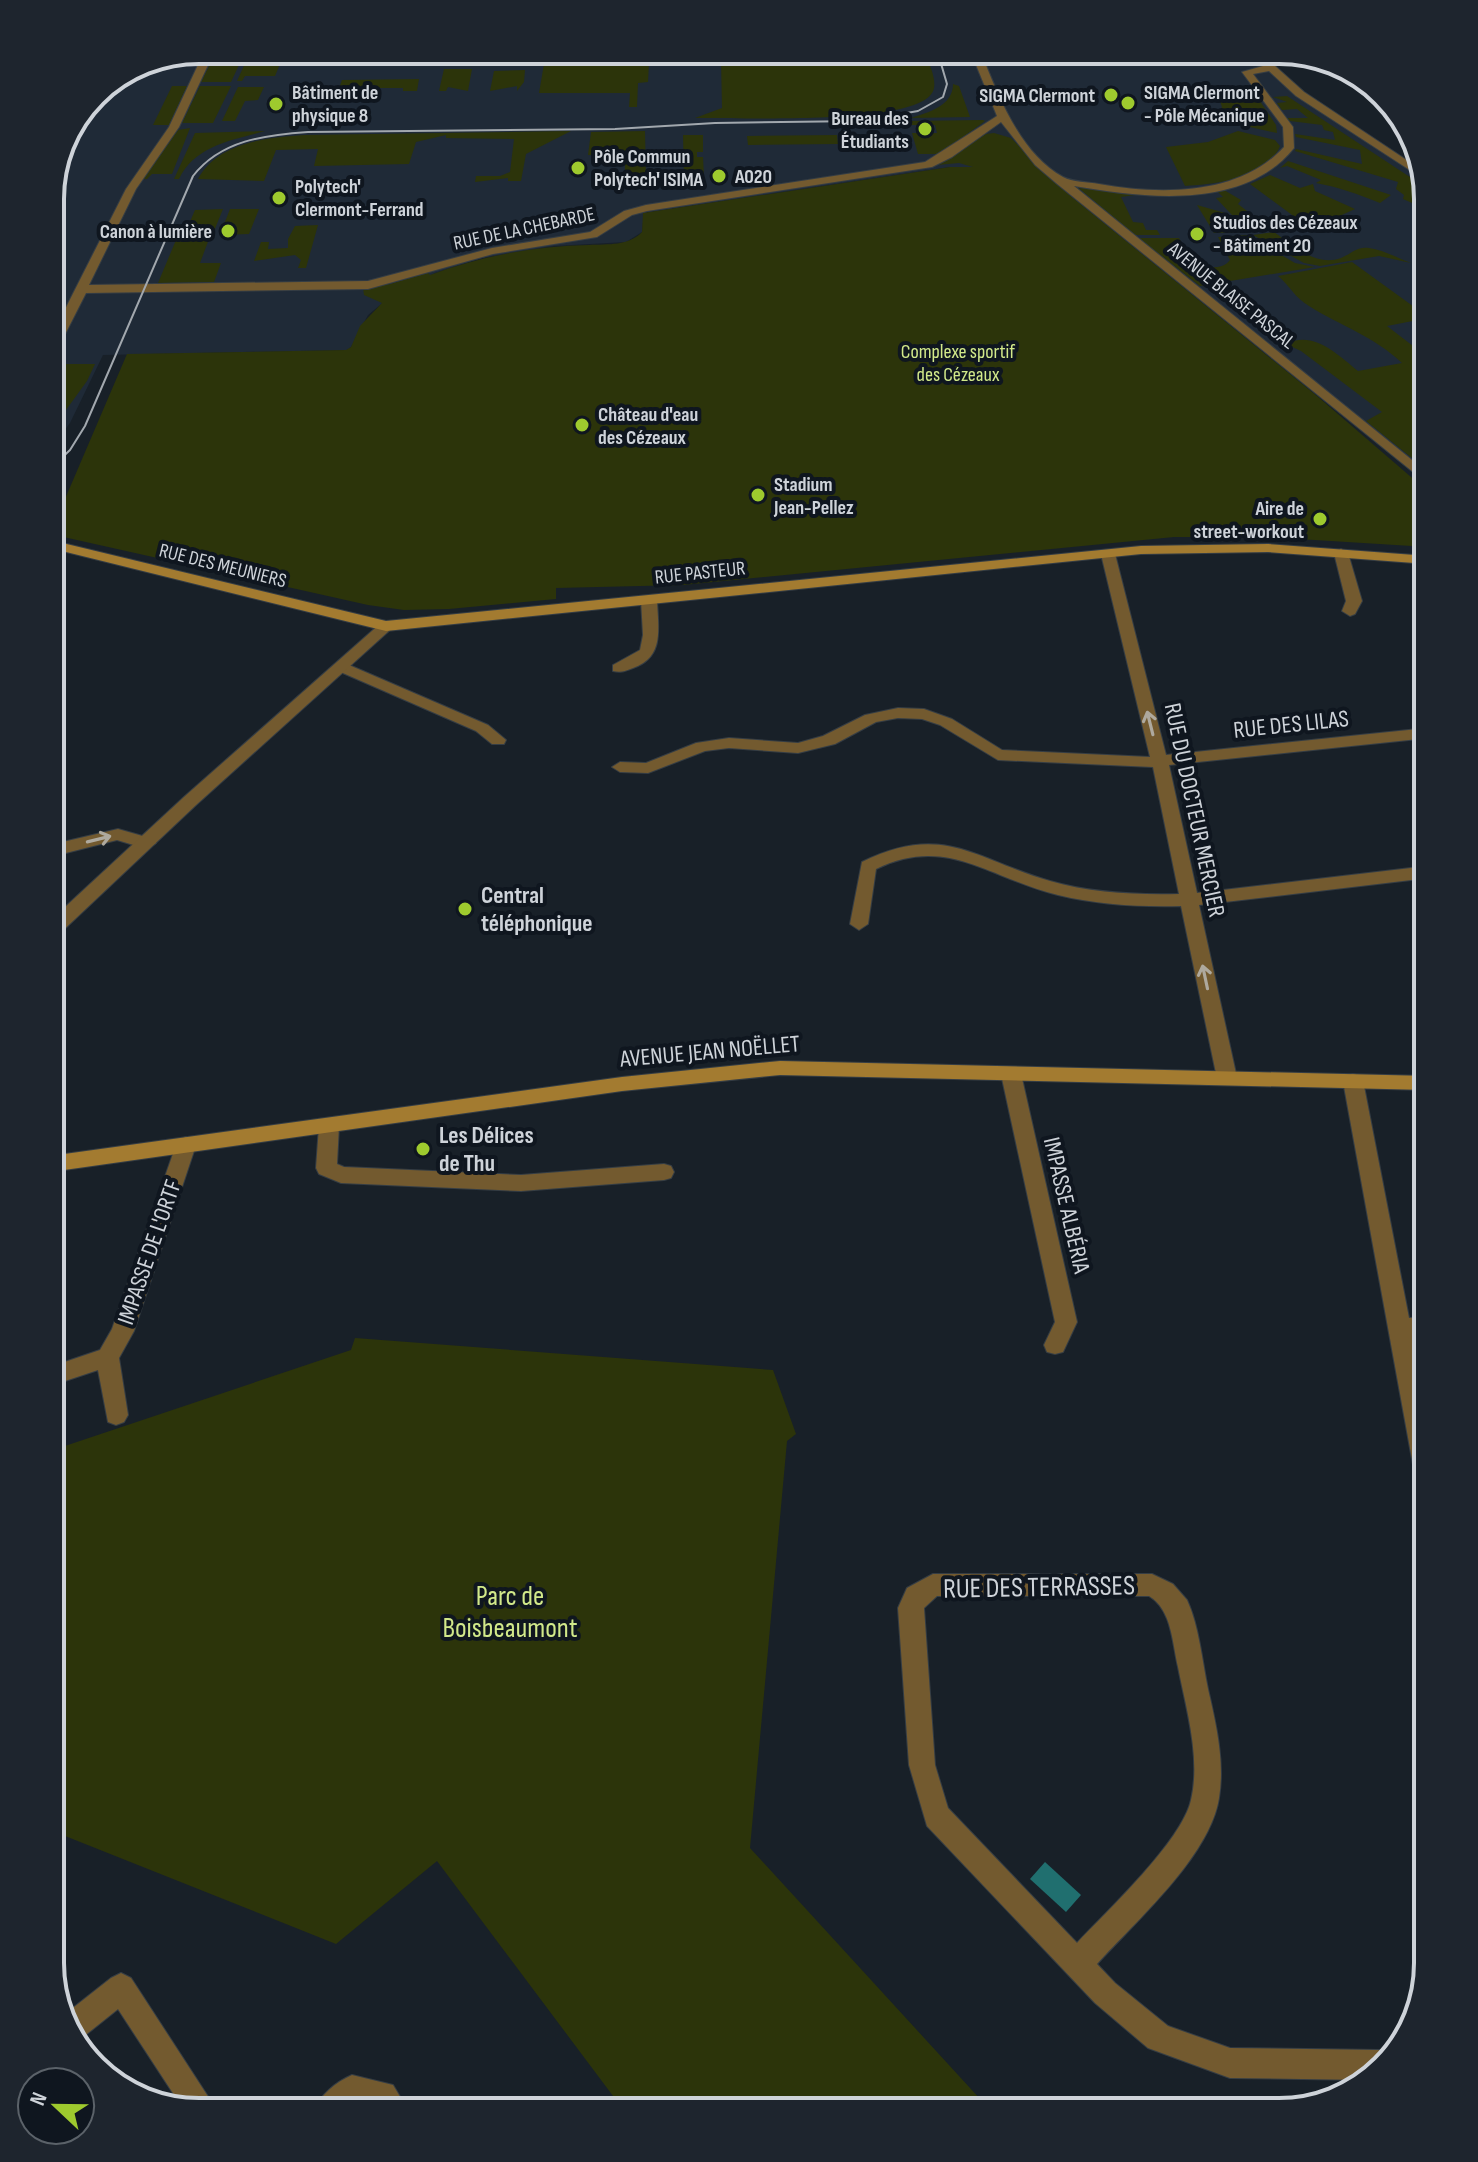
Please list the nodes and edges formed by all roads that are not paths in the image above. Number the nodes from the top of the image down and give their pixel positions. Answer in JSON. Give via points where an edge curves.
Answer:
{"nodes":[{"id":1,"x":203,"y":64,"type":"edge"},
{"id":2,"x":981,"y":64,"type":"edge"},
{"id":3,"x":1265,"y":64,"type":"edge"},
{"id":4,"x":1269,"y":68,"type":"junction"},
{"id":5,"x":1266,"y":94,"type":"junction"},
{"id":6,"x":1300,"y":94,"type":"junction"},
{"id":7,"x":1002,"y":117,"type":"junction"},
{"id":8,"x":988,"y":127,"type":"junction"},
{"id":9,"x":1016,"y":137,"type":"junction"},
{"id":10,"x":1410,"y":167,"type":"edge"},
{"id":11,"x":1060,"y":181,"type":"junction"},
{"id":12,"x":82,"y":289,"type":"junction"},
{"id":13,"x":64,"y":324,"type":"edge"},
{"id":14,"x":1414,"y":469,"type":"edge"},
{"id":15,"x":64,"y":547,"type":"edge"},
{"id":16,"x":1341,"y":553,"type":"junction"},
{"id":17,"x":1108,"y":554,"type":"junction"},
{"id":18,"x":1414,"y":559,"type":"edge"},
{"id":19,"x":649,"y":600,"type":"junction"},
{"id":20,"x":1350,"y":611,"type":"dead end"},
{"id":21,"x":386,"y":626,"type":"junction"},
{"id":22,"x":342,"y":667,"type":"junction"},
{"id":23,"x":619,"y":668,"type":"dead end"},
{"id":24,"x":1414,"y":735,"type":"edge"},
{"id":25,"x":498,"y":740,"type":"dead end"},
{"id":26,"x":1160,"y":763,"type":"junction"},
{"id":27,"x":620,"y":767,"type":"dead end"},
{"id":28,"x":147,"y":843,"type":"junction"},
{"id":29,"x":64,"y":848,"type":"edge"},
{"id":30,"x":1414,"y":874,"type":"edge"},
{"id":31,"x":1188,"y":900,"type":"junction"},
{"id":32,"x":64,"y":919,"type":"edge"},
{"id":33,"x":859,"y":924,"type":"dead end"},
{"id":34,"x":1011,"y":1074,"type":"junction"},
{"id":35,"x":1227,"y":1078,"type":"junction"},
{"id":36,"x":1353,"y":1081,"type":"junction"},
{"id":37,"x":1414,"y":1083,"type":"edge"},
{"id":38,"x":329,"y":1126,"type":"junction"},
{"id":39,"x":186,"y":1145,"type":"junction"},
{"id":40,"x":64,"y":1162,"type":"edge"},
{"id":41,"x":664,"y":1172,"type":"dead end"},
{"id":42,"x":1414,"y":1326,"type":"edge"},
{"id":43,"x":1399,"y":1327,"type":"junction"},
{"id":44,"x":1055,"y":1345,"type":"dead end"},
{"id":45,"x":108,"y":1357,"type":"junction"},
{"id":46,"x":64,"y":1372,"type":"edge"},
{"id":47,"x":1414,"y":1407,"type":"edge"},
{"id":48,"x":116,"y":1415,"type":"dead end"},
{"id":49,"x":1077,"y":1964,"type":"junction"},
{"id":50,"x":78,"y":2023,"type":"edge"},
{"id":51,"x":1367,"y":2065,"type":"edge"},
{"id":52,"x":194,"y":2098,"type":"edge"},
{"id":53,"x":343,"y":2098,"type":"edge"},
{"id":54,"x":384,"y":2098,"type":"edge"}],
"edges":[{"from":1,"to":12,"type":"street","via":[[174,127],[131,189]]},
{"from":2,"to":7,"type":"street","name":"AVENUE BLAISE PASCAL"},
{"from":3,"to":4,"type":"street"},
{"from":4,"to":5,"type":"street","via":[[1247,72]]},
{"from":4,"to":6,"type":"street"},
{"from":5,"to":6,"type":"street"},
{"from":5,"to":11,"type":"street","via":[[1288,127],[1289,148],[1281,161],[1259,175],[1225,186],[1172,192]]},
{"from":6,"to":10,"type":"street"},
{"from":7,"to":8,"type":"street","name":"RUE DE LA CHEBARDE"},
{"from":7,"to":9,"type":"street","name":"AVENUE BLAISE PASCAL"},
{"from":8,"to":9,"type":"street","name":"AVENUE BLAISE PASCAL"},
{"from":8,"to":12,"type":"street","name":"RUE DE LA CHEBARDE","via":[[928,165],[646,208],[593,235],[492,251],[368,285]]},
{"from":9,"to":11,"type":"street","name":"AVENUE BLAISE PASCAL"},
{"from":11,"to":14,"type":"street","name":"AVENUE BLAISE PASCAL"},
{"from":12,"to":13,"type":"street"},
{"from":15,"to":21,"type":"main road","name":"RUE DES MEUNIERS"},
{"from":16,"to":17,"type":"main road","name":"RUE PASTEUR","via":[[1239,547]]},
{"from":16,"to":18,"type":"main road","name":"RUE PASTEUR"},
{"from":16,"to":20,"type":"street","via":[[1354,601]]},
{"from":17,"to":19,"type":"main road","name":"RUE PASTEUR"},
{"from":26,"to":17,"type":"street","name":"RUE DU DOCTEUR MERCIER","one_way":true},
{"from":19,"to":21,"type":"main road","name":"RUE PASTEUR"},
{"from":19,"to":23,"type":"street","via":[[650,651],[642,662]]},
{"from":21,"to":22,"type":"street"},
{"from":22,"to":25,"type":"street","via":[[482,728]]},
{"from":22,"to":28,"type":"street"},
{"from":24,"to":26,"type":"street","name":"RUE DES LILAS"},
{"from":26,"to":27,"type":"street","name":"RUE DES LILAS","via":[[998,755],[946,722],[898,713],[871,718],[829,740],[798,748],[729,743],[702,747],[648,768]]},
{"from":26,"to":31,"type":"street","name":"RUE DU DOCTEUR MERCIER"},
{"from":29,"to":28,"type":"street","one_way":true,"via":[[118,834]]},
{"from":28,"to":32,"type":"street"},
{"from":30,"to":31,"type":"street"},
{"from":31,"to":33,"type":"street","via":[[1070,892],[947,848],[916,848],[868,866]]},
{"from":35,"to":31,"type":"street","name":"RUE DU DOCTEUR MERCIER","one_way":true},
{"from":34,"to":35,"type":"main road","name":"AVENUE JEAN NOËLLET"},
{"from":34,"to":38,"type":"main road","name":"AVENUE JEAN NOËLLET","via":[[780,1068],[622,1084]]},
{"from":34,"to":44,"type":"street","name":"IMPASSE ALBÉRIA","via":[[1066,1322]]},
{"from":35,"to":36,"type":"main road","name":"AVENUE JEAN NOËLLET"},
{"from":36,"to":37,"type":"main road","name":"AVENUE JEAN NOËLLET"},
{"from":36,"to":43,"type":"street"},
{"from":38,"to":39,"type":"main road","name":"AVENUE JEAN NOËLLET"},
{"from":38,"to":41,"type":"street","via":[[326,1168],[341,1175],[521,1183]]},
{"from":39,"to":40,"type":"main road","name":"AVENUE JEAN NOËLLET"},
{"from":39,"to":45,"type":"street","name":"IMPASSE DE L'ORTF","via":[[123,1331]]},
{"from":42,"to":43,"type":"street"},
{"from":43,"to":47,"type":"street"},
{"from":45,"to":46,"type":"street"},
{"from":45,"to":48,"type":"street"},
{"from":49,"to":49,"type":"street","name":"RUE DES TERRASSES","via":[[937,1816],[922,1765],[911,1608],[916,1596],[933,1585],[1152,1585],[1178,1608],[1209,1769],[1205,1804],[1183,1845]]},
{"from":49,"to":51,"type":"street","name":"RUE DES TERRASSES","via":[[1159,2037],[1230,2063]]},
{"from":50,"to":52,"type":"street","via":[[121,1988]]},
{"from":53,"to":54,"type":"street","via":[[352,2090]]}]}
